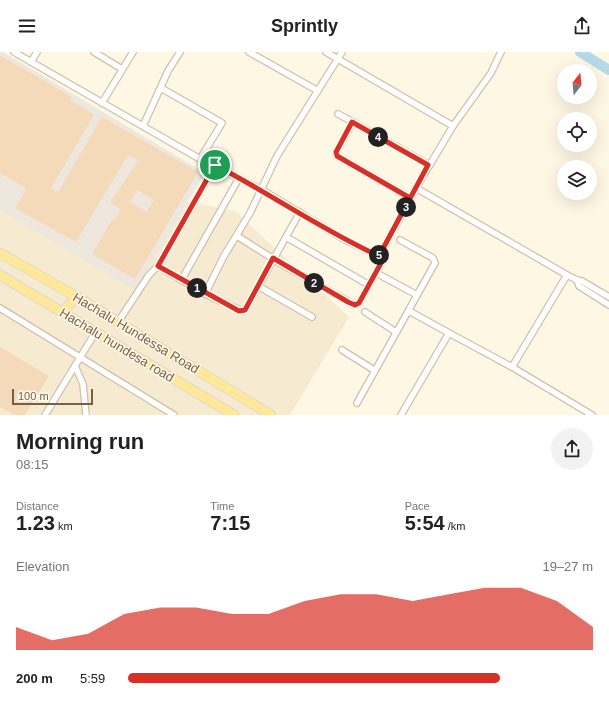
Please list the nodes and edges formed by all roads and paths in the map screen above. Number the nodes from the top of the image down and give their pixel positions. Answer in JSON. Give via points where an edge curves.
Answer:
{"nodes":[{"id":1,"x":14,"y":52,"type":"edge"},
{"id":2,"x":37,"y":52,"type":"edge"},
{"id":3,"x":94,"y":52,"type":"edge"},
{"id":4,"x":133,"y":52,"type":"edge"},
{"id":5,"x":180,"y":52,"type":"edge"},
{"id":6,"x":250,"y":52,"type":"edge"},
{"id":7,"x":326,"y":52,"type":"edge"},
{"id":8,"x":342,"y":52,"type":"edge"},
{"id":9,"x":501,"y":52,"type":"edge"},
{"id":10,"x":337,"y":59,"type":"junction"},
{"id":11,"x":31,"y":62,"type":"junction"},
{"id":12,"x":122,"y":70,"type":"junction"},
{"id":13,"x":161,"y":88,"type":"junction"},
{"id":14,"x":318,"y":91,"type":"junction"},
{"id":15,"x":102,"y":103,"type":"junction"},
{"id":16,"x":338,"y":114,"type":"dead end"},
{"id":17,"x":352,"y":122,"type":"junction"},
{"id":18,"x":143,"y":126,"type":"junction"},
{"id":19,"x":453,"y":126,"type":"junction"},
{"id":20,"x":200,"y":158,"type":"junction"},
{"id":21,"x":215,"y":165,"type":"junction"},
{"id":22,"x":428,"y":165,"type":"junction"},
{"id":23,"x":239,"y":178,"type":"junction"},
{"id":24,"x":416,"y":188,"type":"junction"},
{"id":25,"x":262,"y":190,"type":"junction"},
{"id":26,"x":410,"y":198,"type":"junction"},
{"id":27,"x":300,"y":212,"type":"junction"},
{"id":28,"x":237,"y":236,"type":"junction"},
{"id":29,"x":286,"y":237,"type":"junction"},
{"id":30,"x":400,"y":240,"type":"dead end"},
{"id":31,"x":0,"y":253,"type":"edge"},
{"id":32,"x":379,"y":256,"type":"junction"},
{"id":33,"x":273,"y":258,"type":"junction"},
{"id":34,"x":158,"y":266,"type":"junction"},
{"id":35,"x":0,"y":275,"type":"edge"},
{"id":36,"x":380,"y":275,"type":"dead end"},
{"id":37,"x":567,"y":276,"type":"junction"},
{"id":38,"x":182,"y":279,"type":"junction"},
{"id":39,"x":577,"y":280,"type":"junction"},
{"id":40,"x":369,"y":285,"type":"junction"},
{"id":41,"x":258,"y":286,"type":"junction"},
{"id":42,"x":205,"y":294,"type":"junction"},
{"id":43,"x":417,"y":295,"type":"junction"},
{"id":44,"x":77,"y":297,"type":"junction"},
{"id":45,"x":609,"y":297,"type":"edge"},
{"id":46,"x":609,"y":306,"type":"edge"},
{"id":47,"x":0,"y":308,"type":"edge"},
{"id":48,"x":408,"y":311,"type":"junction"},
{"id":49,"x":62,"y":312,"type":"junction"},
{"id":50,"x":365,"y":312,"type":"dead end"},
{"id":51,"x":312,"y":317,"type":"dead end"},
{"id":52,"x":118,"y":322,"type":"junction"},
{"id":53,"x":396,"y":332,"type":"junction"},
{"id":54,"x":95,"y":333,"type":"junction"},
{"id":55,"x":449,"y":333,"type":"junction"},
{"id":56,"x":342,"y":350,"type":"dead end"},
{"id":57,"x":80,"y":358,"type":"junction"},
{"id":58,"x":75,"y":366,"type":"junction"},
{"id":59,"x":512,"y":367,"type":"junction"},
{"id":60,"x":374,"y":370,"type":"junction"},
{"id":61,"x":357,"y":403,"type":"dead end"},
{"id":62,"x":45,"y":415,"type":"edge"},
{"id":63,"x":86,"y":415,"type":"edge"},
{"id":64,"x":174,"y":415,"type":"edge"},
{"id":65,"x":234,"y":415,"type":"edge"},
{"id":66,"x":271,"y":415,"type":"edge"},
{"id":67,"x":402,"y":415,"type":"edge"},
{"id":68,"x":592,"y":415,"type":"edge"}],
"edges":[{"from":1,"to":11,"type":"street"},
{"from":2,"to":11,"type":"street"},
{"from":3,"to":12,"type":"street"},
{"from":4,"to":12,"type":"street"},
{"from":5,"to":13,"type":"street"},
{"from":6,"to":14,"type":"street"},
{"from":7,"to":10,"type":"street"},
{"from":8,"to":10,"type":"street"},
{"from":9,"to":19,"type":"street","via":[[491,73]]},
{"from":10,"to":14,"type":"street"},
{"from":10,"to":19,"type":"street"},
{"from":11,"to":15,"type":"street"},
{"from":12,"to":15,"type":"street"},
{"from":13,"to":18,"type":"street"},
{"from":13,"to":20,"type":"street","via":[[222,124]]},
{"from":14,"to":25,"type":"street","via":[[277,156]]},
{"from":15,"to":18,"type":"street"},
{"from":16,"to":17,"type":"street"},
{"from":17,"to":22,"type":"street"},
{"from":17,"to":26,"type":"street","via":[[337,146],[337,156]]},
{"from":18,"to":20,"type":"street"},
{"from":19,"to":22,"type":"street"},
{"from":20,"to":21,"type":"street"},
{"from":21,"to":23,"type":"street"},
{"from":21,"to":34,"type":"street"},
{"from":22,"to":24,"type":"street"},
{"from":23,"to":25,"type":"street"},
{"from":23,"to":38,"type":"street"},
{"from":24,"to":26,"type":"street"},
{"from":24,"to":37,"type":"street"},
{"from":25,"to":27,"type":"street"},
{"from":25,"to":28,"type":"street"},
{"from":26,"to":32,"type":"street"},
{"from":27,"to":29,"type":"street"},
{"from":27,"to":32,"type":"street","via":[[347,241]]},
{"from":28,"to":33,"type":"street"},
{"from":28,"to":42,"type":"street"},
{"from":29,"to":33,"type":"street"},
{"from":29,"to":40,"type":"street"},
{"from":30,"to":43,"type":"street","via":[[435,261]]},
{"from":31,"to":44,"type":"main road","name":"Hachalu Hundessa Road"},
{"from":32,"to":40,"type":"street","via":[[381,263]]},
{"from":33,"to":40,"type":"street","via":[[355,305],[359,303]]},
{"from":33,"to":41,"type":"street"},
{"from":34,"to":38,"type":"street"},
{"from":34,"to":52,"type":"street","via":[[149,275]]},
{"from":35,"to":49,"type":"main road","name":"Hachalu hundesa road"},
{"from":36,"to":43,"type":"street"},
{"from":37,"to":39,"type":"street"},
{"from":37,"to":59,"type":"street"},
{"from":38,"to":42,"type":"street"},
{"from":39,"to":45,"type":"street"},
{"from":39,"to":46,"type":"street","via":[[579,286]]},
{"from":41,"to":42,"type":"street","via":[[242,311]]},
{"from":41,"to":51,"type":"street"},
{"from":43,"to":48,"type":"street"},
{"from":44,"to":49,"type":"main road"},
{"from":44,"to":52,"type":"main road","name":"Hachalu Hundessa Road"},
{"from":47,"to":57,"type":"street"},
{"from":48,"to":53,"type":"street"},
{"from":48,"to":55,"type":"street"},
{"from":49,"to":54,"type":"main road","name":"Hachalu hundesa road"},
{"from":50,"to":53,"type":"street"},
{"from":52,"to":66,"type":"main road","name":"Hachalu Hundessa Road"},
{"from":53,"to":60,"type":"street"},
{"from":54,"to":57,"type":"street"},
{"from":54,"to":65,"type":"main road","name":"Hachalu hundesa road"},
{"from":55,"to":59,"type":"street"},
{"from":55,"to":67,"type":"street"},
{"from":56,"to":60,"type":"street"},
{"from":57,"to":58,"type":"street"},
{"from":57,"to":64,"type":"street"},
{"from":58,"to":62,"type":"street"},
{"from":58,"to":63,"type":"street","via":[[83,384]]},
{"from":59,"to":68,"type":"street"},
{"from":60,"to":61,"type":"street"}]}
